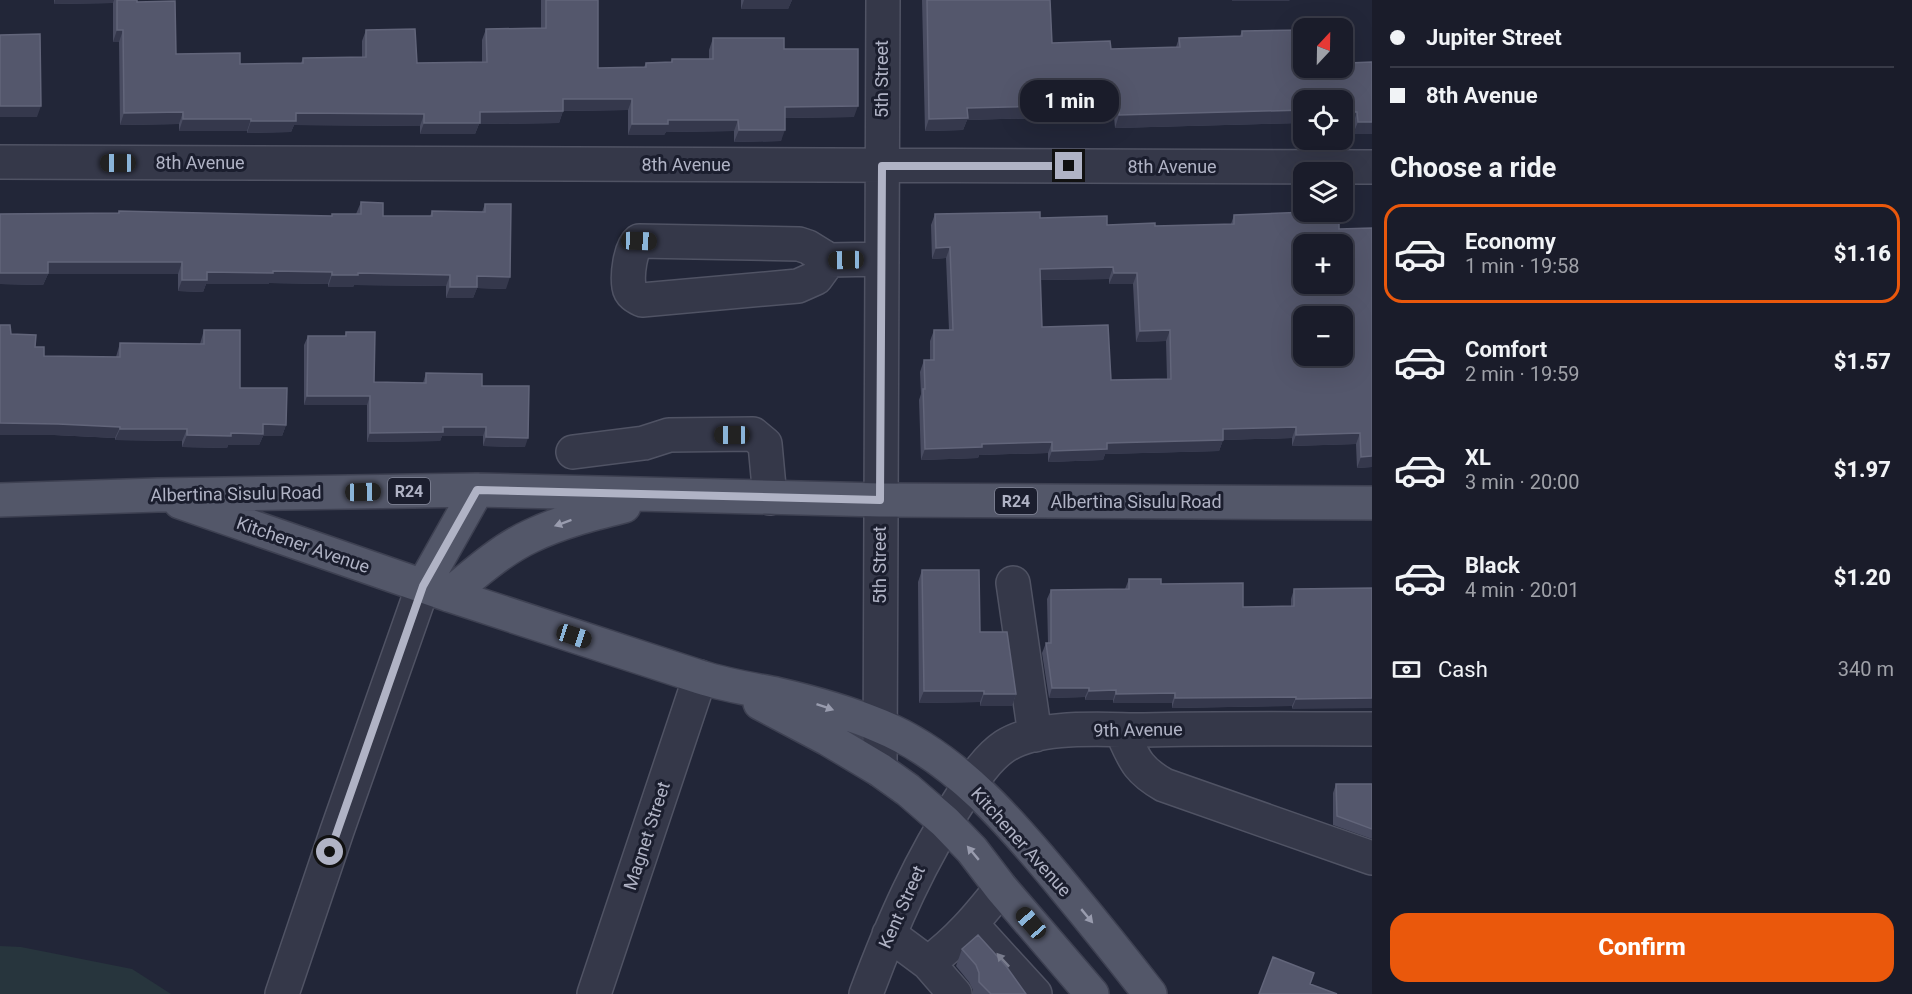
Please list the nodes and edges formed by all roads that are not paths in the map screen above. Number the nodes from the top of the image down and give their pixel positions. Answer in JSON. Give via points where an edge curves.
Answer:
{"nodes":[{"id":1,"x":883,"y":0,"type":"edge"},
{"id":2,"x":0,"y":162,"type":"edge"},
{"id":3,"x":882,"y":166,"type":"junction"},
{"id":4,"x":1372,"y":167,"type":"edge"},
{"id":5,"x":882,"y":259,"type":"junction"},
{"id":6,"x":829,"y":260,"type":"junction"},
{"id":7,"x":573,"y":452,"type":"dead end"},
{"id":8,"x":477,"y":490,"type":"junction"},
{"id":9,"x":158,"y":495,"type":"junction"},
{"id":10,"x":660,"y":496,"type":"junction"},
{"id":11,"x":770,"y":498,"type":"junction"},
{"id":12,"x":0,"y":500,"type":"edge"},
{"id":13,"x":880,"y":500,"type":"junction"},
{"id":14,"x":1372,"y":503,"type":"edge"},
{"id":15,"x":1013,"y":583,"type":"dead end"},
{"id":16,"x":436,"y":590,"type":"junction"},
{"id":17,"x":714,"y":681,"type":"junction"},
{"id":18,"x":880,"y":726,"type":"junction"},
{"id":19,"x":1372,"y":729,"type":"edge"},
{"id":20,"x":1121,"y":730,"type":"junction"},
{"id":21,"x":1035,"y":735,"type":"junction"},
{"id":22,"x":880,"y":770,"type":"junction"},
{"id":23,"x":970,"y":784,"type":"junction"},
{"id":24,"x":945,"y":822,"type":"junction"},
{"id":25,"x":1372,"y":858,"type":"edge"},
{"id":26,"x":1001,"y":888,"type":"junction"},
{"id":27,"x":972,"y":925,"type":"junction"},
{"id":28,"x":889,"y":934,"type":"junction"},
{"id":29,"x":928,"y":963,"type":"junction"},
{"id":30,"x":282,"y":994,"type":"edge"},
{"id":31,"x":594,"y":994,"type":"edge"},
{"id":32,"x":866,"y":994,"type":"edge"},
{"id":33,"x":955,"y":994,"type":"edge"},
{"id":34,"x":1035,"y":994,"type":"edge"},
{"id":35,"x":1092,"y":994,"type":"edge"},
{"id":36,"x":1150,"y":994,"type":"edge"}],
"edges":[{"from":1,"to":3,"type":"street","name":"5th Street"},
{"from":2,"to":3,"type":"street","name":"8th Avenue"},
{"from":3,"to":4,"type":"street","name":"8th Avenue"},
{"from":3,"to":5,"type":"street","name":"5th Street"},
{"from":5,"to":6,"type":"street"},
{"from":5,"to":13,"type":"street","name":"5th Street"},
{"from":6,"to":6,"type":"street","via":[[800,244],[639,241],[631,254],[629,288],[642,300],[798,286],[816,278]]},
{"from":7,"to":11,"type":"street","via":[[644,443],[669,435],[753,434],[765,444]]},
{"from":8,"to":9,"type":"main road","name":"Albertina Sisulu Road","number":"R24"},
{"from":8,"to":10,"type":"main road","name":"Albertina Sisulu Road","number":"R24"},
{"from":8,"to":16,"type":"main road"},
{"from":9,"to":12,"type":"main road","name":"Albertina Sisulu Road","number":"R24"},
{"from":9,"to":16,"type":"main road","name":"Kitchener Avenue","number":"R24"},
{"from":10,"to":11,"type":"main road","name":"Albertina Sisulu Road","number":"R24"},
{"from":10,"to":16,"type":"main road","number":"R24","one_way":true,"via":[[578,518],[531,536]]},
{"from":11,"to":13,"type":"main road","name":"Albertina Sisulu Road","number":"R24"},
{"from":13,"to":14,"type":"main road","name":"Albertina Sisulu Road","number":"R24"},
{"from":13,"to":18,"type":"street","name":"5th Street"},
{"from":15,"to":21,"type":"street"},
{"from":16,"to":17,"type":"main road","name":"Kitchener Avenue"},
{"from":16,"to":30,"type":"street","via":[[333,842]]},
{"from":17,"to":18,"type":"main road","name":"Kitchener Avenue","one_way":true,"via":[[815,704]]},
{"from":17,"to":22,"type":"main road","name":"Kitchener Avenue"},
{"from":17,"to":31,"type":"street","name":"Magnet Street"},
{"from":18,"to":22,"type":"street","name":"5th Street"},
{"from":18,"to":23,"type":"main road","name":"Kitchener Avenue","via":[[936,757]]},
{"from":19,"to":20,"type":"street","name":"9th Avenue"},
{"from":20,"to":21,"type":"street","name":"9th Avenue"},
{"from":20,"to":25,"type":"street","via":[[1137,765],[1164,785]]},
{"from":21,"to":23,"type":"street","name":"9th Avenue","via":[[1004,747]]},
{"from":22,"to":24,"type":"main road","name":"Kitchener Avenue"},
{"from":23,"to":24,"type":"street","name":"9th Avenue"},
{"from":23,"to":36,"type":"main road","name":"Kitchener Avenue","one_way":true,"via":[[1050,871]]},
{"from":26,"to":24,"type":"main road","name":"Kitchener Avenue","one_way":true},
{"from":24,"to":28,"type":"street","name":"Kent Street","via":[[921,862]]},
{"from":26,"to":27,"type":"street"},
{"from":26,"to":35,"type":"main road","name":"Kitchener Avenue"},
{"from":27,"to":29,"type":"street"},
{"from":34,"to":27,"type":"street","one_way":true},
{"from":28,"to":29,"type":"street"},
{"from":28,"to":32,"type":"street","name":"Kent Street"},
{"from":29,"to":33,"type":"street"}]}
